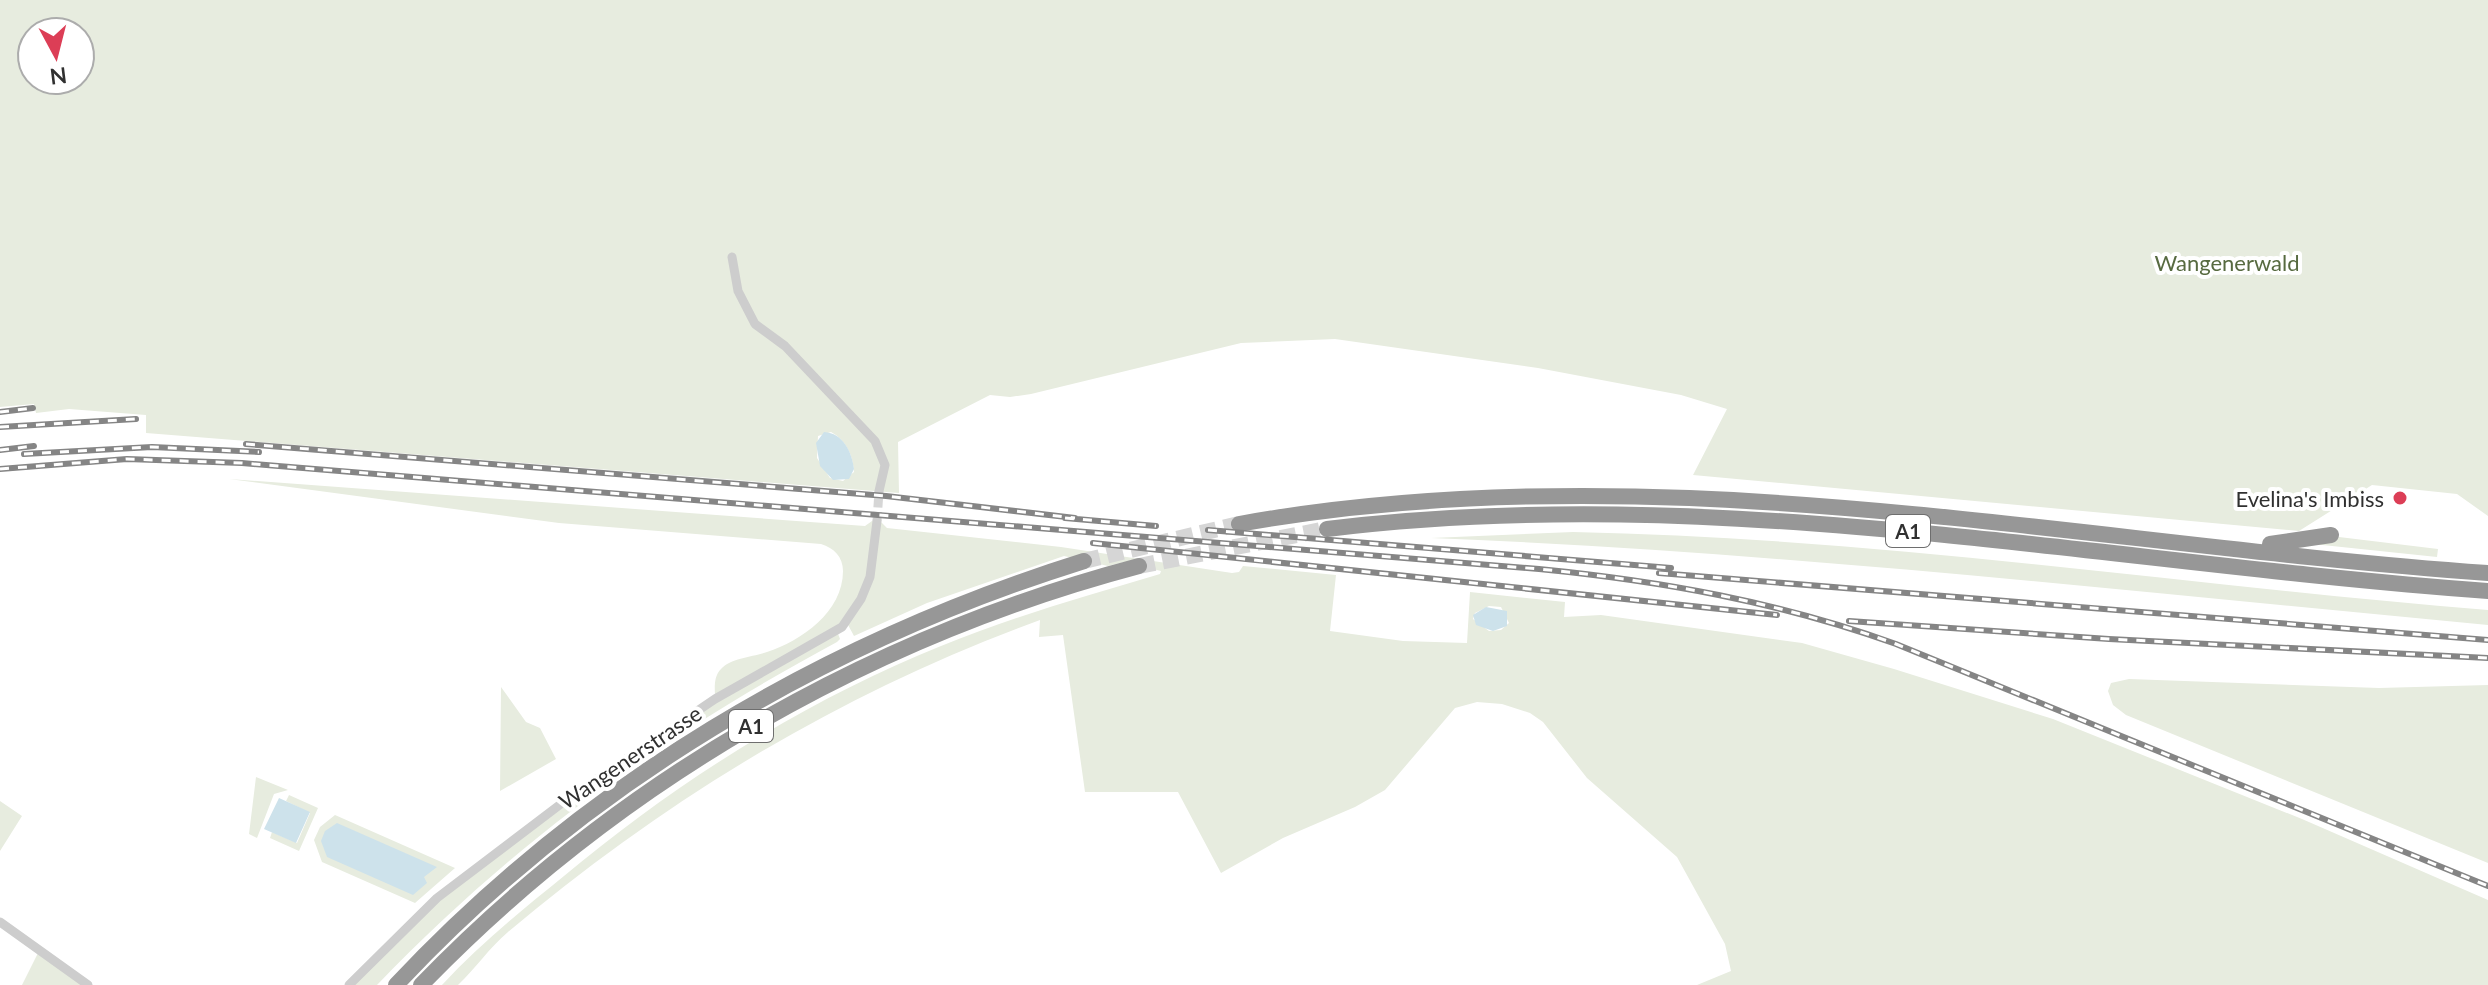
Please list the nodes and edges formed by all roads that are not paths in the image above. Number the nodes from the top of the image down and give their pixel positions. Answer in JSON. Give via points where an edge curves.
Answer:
{"nodes":[{"id":1,"x":732,"y":257,"type":"dead end"},
{"id":2,"x":879,"y":491,"type":"tunnel mouth"},
{"id":3,"x":877,"y":521,"type":"tunnel mouth"},
{"id":4,"x":1239,"y":524,"type":"tunnel mouth"},
{"id":5,"x":1327,"y":529,"type":"tunnel mouth"},
{"id":6,"x":2331,"y":535,"type":"dead end"},
{"id":7,"x":2233,"y":548,"type":"junction"},
{"id":8,"x":1084,"y":561,"type":"tunnel mouth"},
{"id":9,"x":1139,"y":566,"type":"tunnel mouth"},
{"id":10,"x":2488,"y":573,"type":"edge"},
{"id":11,"x":2488,"y":591,"type":"edge"},
{"id":12,"x":0,"y":922,"type":"edge"},
{"id":13,"x":88,"y":985,"type":"edge"},
{"id":14,"x":349,"y":985,"type":"edge"},
{"id":15,"x":396,"y":985,"type":"edge"},
{"id":16,"x":421,"y":985,"type":"edge"}],
"edges":[{"from":1,"to":2,"type":"street","via":[[750,319],[785,346],[875,441],[885,465]]},
{"from":3,"to":14,"type":"street","name":"Wangenerstrasse","via":[[867,587],[837,632],[703,706],[570,797],[446,890]]},
{"from":4,"to":7,"type":"highway","number":"A1","via":[[1405,502],[1637,495],[1881,509]]},
{"from":5,"to":11,"type":"highway","number":"A1","via":[[1539,513],[1734,517]]},
{"from":6,"to":7,"type":"highway","number":"A1"},
{"from":7,"to":10,"type":"highway","number":"A1"},
{"from":8,"to":15,"type":"highway","number":"A1","via":[[897,630],[703,733],[535,854]]},
{"from":9,"to":16,"type":"highway","number":"A1","via":[[1040,595],[927,638],[754,724],[575,845]]},
{"from":12,"to":13,"type":"street"}]}
